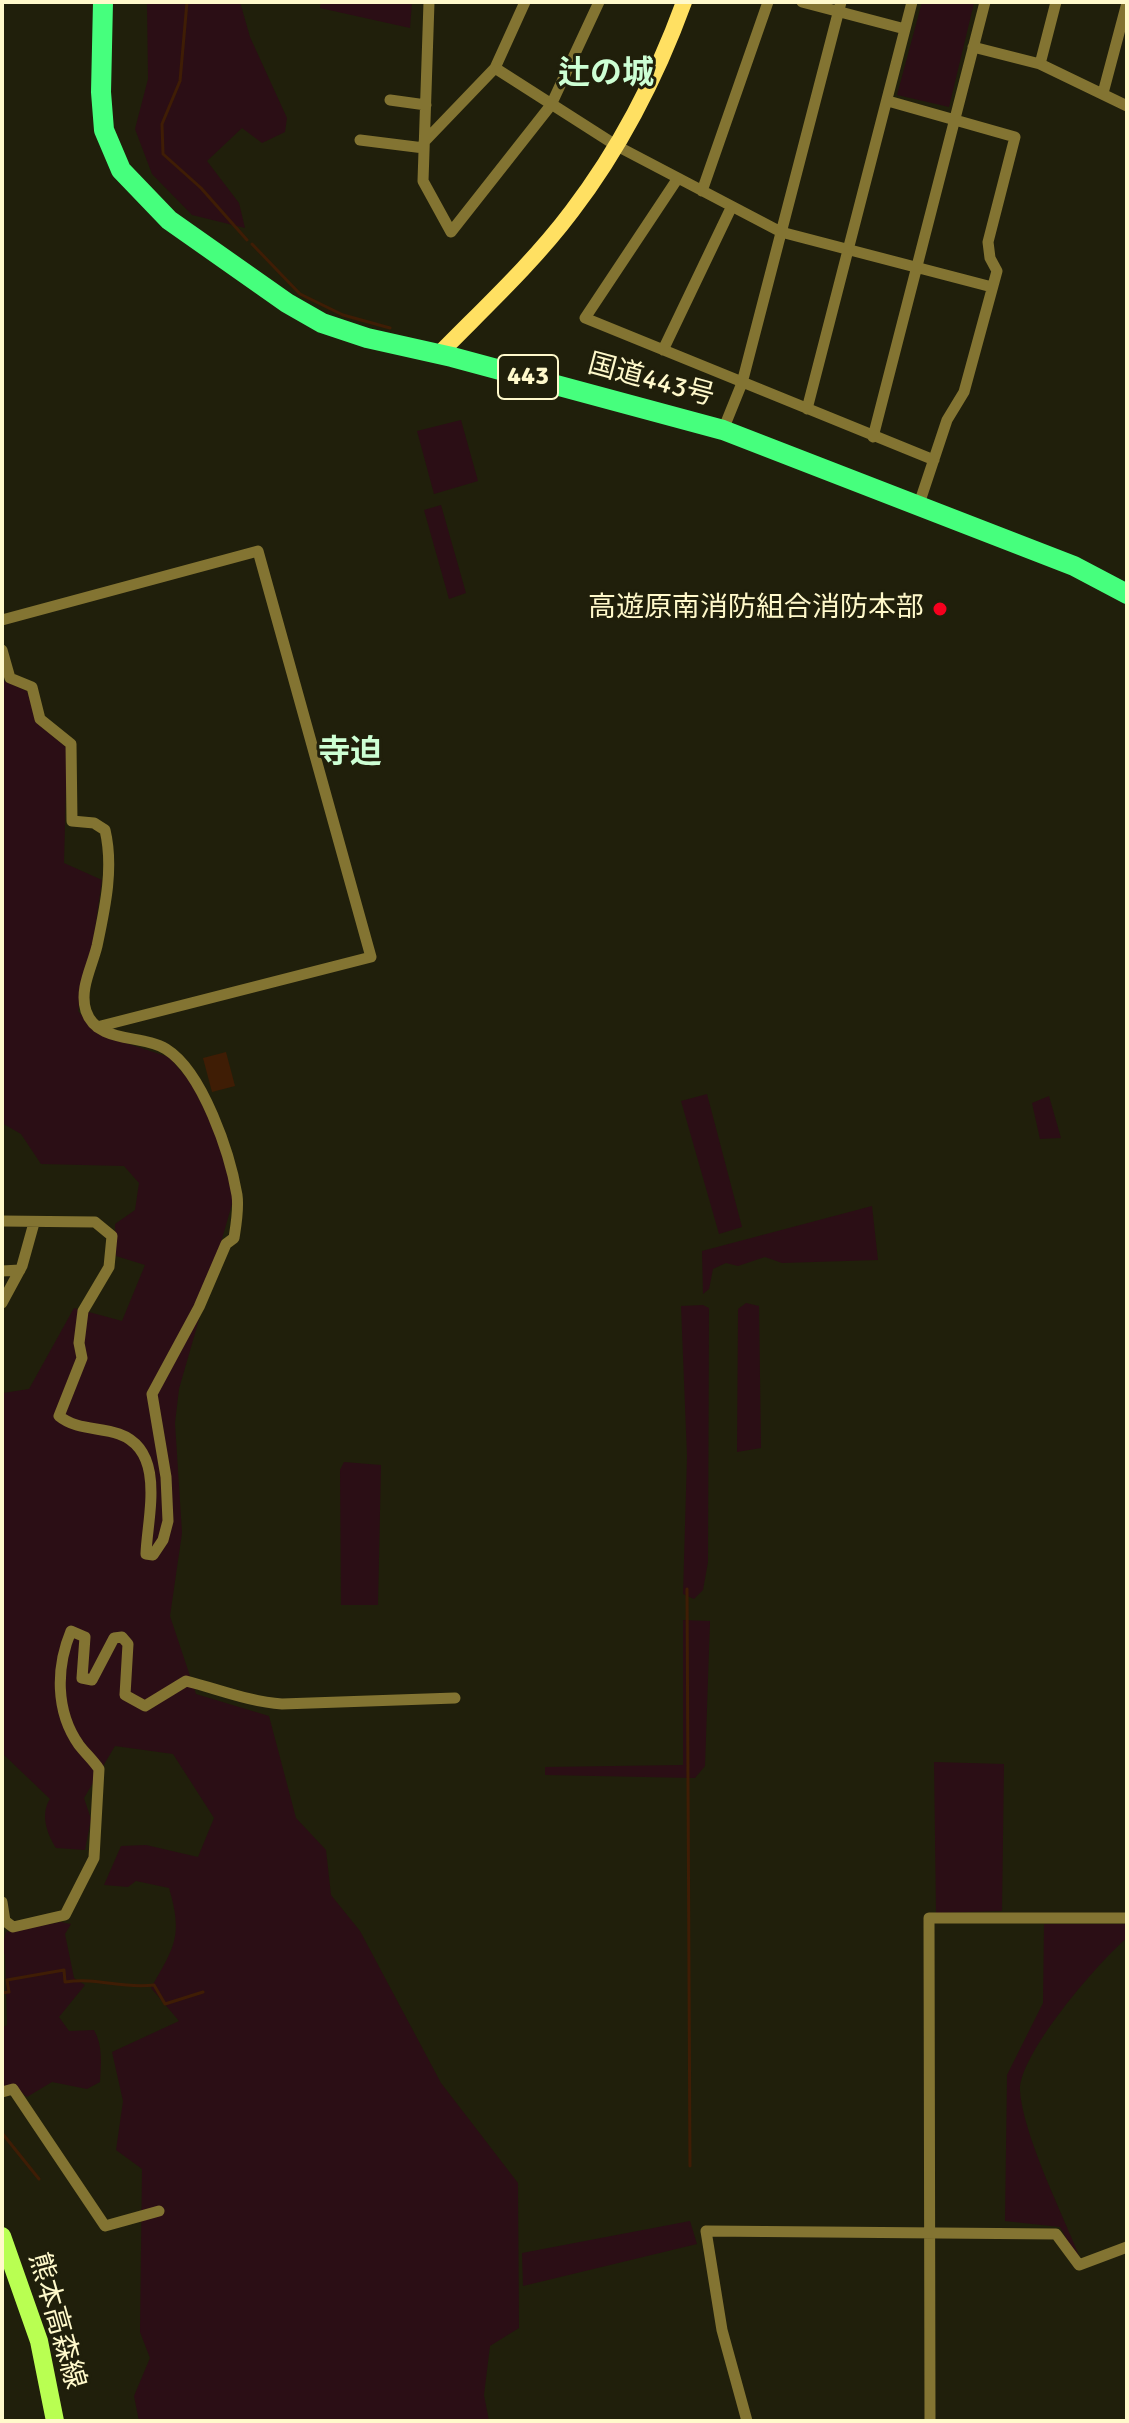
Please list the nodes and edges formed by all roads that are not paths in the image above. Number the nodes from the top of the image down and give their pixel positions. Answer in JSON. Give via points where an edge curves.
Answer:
{"nodes":[{"id":1,"x":103,"y":2,"type":"edge"},
{"id":2,"x":429,"y":2,"type":"edge"},
{"id":3,"x":525,"y":2,"type":"edge"},
{"id":4,"x":599,"y":2,"type":"edge"},
{"id":5,"x":684,"y":2,"type":"edge"},
{"id":6,"x":768,"y":2,"type":"edge"},
{"id":7,"x":802,"y":2,"type":"edge"},
{"id":8,"x":912,"y":2,"type":"edge"},
{"id":9,"x":985,"y":2,"type":"edge"},
{"id":10,"x":1056,"y":2,"type":"edge"},
{"id":11,"x":1127,"y":3,"type":"edge"},
{"id":12,"x":840,"y":7,"type":"edge"},
{"id":13,"x":905,"y":29,"type":"junction"},
{"id":14,"x":973,"y":47,"type":"junction"},
{"id":15,"x":1040,"y":64,"type":"junction"},
{"id":16,"x":495,"y":68,"type":"junction"},
{"id":17,"x":1103,"y":93,"type":"junction"},
{"id":18,"x":390,"y":100,"type":"dead end"},
{"id":19,"x":888,"y":101,"type":"junction"},
{"id":20,"x":426,"y":105,"type":"junction"},
{"id":21,"x":551,"y":105,"type":"junction"},
{"id":22,"x":1127,"y":106,"type":"edge"},
{"id":23,"x":954,"y":120,"type":"junction"},
{"id":24,"x":360,"y":140,"type":"dead end"},
{"id":25,"x":424,"y":145,"type":"junction"},
{"id":26,"x":617,"y":146,"type":"junction"},
{"id":27,"x":678,"y":178,"type":"junction"},
{"id":28,"x":702,"y":191,"type":"junction"},
{"id":29,"x":731,"y":208,"type":"junction"},
{"id":30,"x":781,"y":232,"type":"junction"},
{"id":31,"x":848,"y":251,"type":"junction"},
{"id":32,"x":917,"y":267,"type":"junction"},
{"id":33,"x":992,"y":287,"type":"junction"},
{"id":34,"x":470,"y":322,"type":"junction"},
{"id":35,"x":663,"y":350,"type":"junction"},
{"id":36,"x":439,"y":354,"type":"junction"},
{"id":37,"x":478,"y":363,"type":"junction"},
{"id":38,"x":742,"y":383,"type":"junction"},
{"id":39,"x":807,"y":409,"type":"junction"},
{"id":40,"x":723,"y":430,"type":"junction"},
{"id":41,"x":873,"y":437,"type":"junction"},
{"id":42,"x":934,"y":460,"type":"junction"},
{"id":43,"x":919,"y":504,"type":"junction"},
{"id":44,"x":1127,"y":594,"type":"edge"},
{"id":45,"x":2,"y":620,"type":"edge"},
{"id":46,"x":2,"y":650,"type":"edge"},
{"id":47,"x":97,"y":1027,"type":"junction"},
{"id":48,"x":2,"y":1221,"type":"edge"},
{"id":49,"x":34,"y":1223,"type":"junction"},
{"id":50,"x":20,"y":1270,"type":"junction"},
{"id":51,"x":2,"y":1271,"type":"edge"},
{"id":52,"x":2,"y":1303,"type":"edge"},
{"id":53,"x":455,"y":1698,"type":"dead end"},
{"id":54,"x":2,"y":1902,"type":"edge"},
{"id":55,"x":1127,"y":1918,"type":"edge"},
{"id":56,"x":2,"y":2092,"type":"edge"},
{"id":57,"x":159,"y":2211,"type":"dead end"},
{"id":58,"x":929,"y":2230,"type":"junction"},
{"id":59,"x":2,"y":2236,"type":"edge"},
{"id":60,"x":1127,"y":2247,"type":"edge"},
{"id":61,"x":55,"y":2421,"type":"edge"},
{"id":62,"x":747,"y":2421,"type":"edge"},
{"id":63,"x":930,"y":2421,"type":"edge"}],
"edges":[{"from":1,"to":36,"type":"highway","name":"国道443号","number":"443","via":[[104,130],[121,170],[159,210],[322,323]]},
{"from":2,"to":20,"type":"street"},
{"from":3,"to":16,"type":"street"},
{"from":4,"to":21,"type":"street"},
{"from":5,"to":26,"type":"street"},
{"from":6,"to":28,"type":"street"},
{"from":7,"to":12,"type":"street"},
{"from":8,"to":13,"type":"street"},
{"from":9,"to":14,"type":"street"},
{"from":10,"to":15,"type":"street"},
{"from":11,"to":17,"type":"street"},
{"from":12,"to":13,"type":"street"},
{"from":12,"to":30,"type":"street"},
{"from":13,"to":19,"type":"street"},
{"from":14,"to":15,"type":"street"},
{"from":14,"to":23,"type":"street"},
{"from":15,"to":17,"type":"street"},
{"from":16,"to":21,"type":"street"},
{"from":16,"to":25,"type":"street"},
{"from":17,"to":22,"type":"street"},
{"from":18,"to":20,"type":"street"},
{"from":19,"to":23,"type":"street"},
{"from":19,"to":31,"type":"street"},
{"from":20,"to":25,"type":"street"},
{"from":21,"to":25,"type":"street","via":[[451,232],[423,181]]},
{"from":21,"to":26,"type":"street"},
{"from":23,"to":32,"type":"street"},
{"from":23,"to":33,"type":"street","via":[[1015,137],[988,242],[997,266]]},
{"from":24,"to":25,"type":"street"},
{"from":26,"to":27,"type":"street"},
{"from":26,"to":34,"type":"street","via":[[572,211]]},
{"from":27,"to":28,"type":"street"},
{"from":27,"to":35,"type":"street","via":[[585,318]]},
{"from":28,"to":29,"type":"street"},
{"from":29,"to":30,"type":"street"},
{"from":29,"to":35,"type":"street"},
{"from":30,"to":31,"type":"street"},
{"from":30,"to":38,"type":"street"},
{"from":31,"to":32,"type":"street"},
{"from":31,"to":39,"type":"street"},
{"from":32,"to":33,"type":"street"},
{"from":32,"to":41,"type":"street"},
{"from":33,"to":42,"type":"street","via":[[964,392],[947,420]]},
{"from":34,"to":36,"type":"street"},
{"from":34,"to":37,"type":"street","via":[[465,342]]},
{"from":35,"to":38,"type":"street"},
{"from":36,"to":37,"type":"highway","name":"国道443号","number":"443"},
{"from":37,"to":40,"type":"highway","name":"国道443号","number":"443"},
{"from":38,"to":39,"type":"street"},
{"from":38,"to":40,"type":"street"},
{"from":39,"to":41,"type":"street"},
{"from":40,"to":43,"type":"highway","name":"国道443号","number":"443"},
{"from":41,"to":42,"type":"street"},
{"from":42,"to":43,"type":"street"},
{"from":43,"to":44,"type":"highway","name":"国道443号","number":"443","via":[[1074,566]]},
{"from":45,"to":47,"type":"street","via":[[258,551],[371,957]]},
{"from":46,"to":47,"type":"street","via":[[10,678],[32,687],[40,719],[71,744],[72,821],[105,830],[108,887],[84,992],[86,1013]]},
{"from":47,"to":49,"type":"street","via":[[162,1047],[195,1080],[219,1131],[237,1197],[234,1238],[226,1244],[152,1394],[168,1521],[153,1555],[146,1554],[153,1505],[139,1448],[121,1435],[68,1424],[59,1416],[82,1358],[83,1311],[109,1267],[112,1236],[95,1222]]},
{"from":48,"to":49,"type":"street"},
{"from":49,"to":50,"type":"street"},
{"from":50,"to":51,"type":"street"},
{"from":50,"to":52,"type":"street"},
{"from":53,"to":54,"type":"street","via":[[282,1704],[186,1681],[145,1706],[125,1695],[128,1644],[122,1637],[108,1646],[92,1680],[82,1678],[85,1637],[71,1631],[57,1688],[77,1743],[99,1769],[94,1858],[65,1915],[13,1927],[5,1921]]},
{"from":55,"to":58,"type":"street","via":[[929,1918]]},
{"from":56,"to":57,"type":"street","via":[[13,2089],[105,2226]]},
{"from":58,"to":60,"type":"street","via":[[1056,2234],[1079,2265]]},
{"from":58,"to":62,"type":"street","via":[[706,2231],[722,2330]]},
{"from":58,"to":63,"type":"street"},
{"from":59,"to":61,"type":"main road","name":"熊本高森線","via":[[39,2341]]}]}
